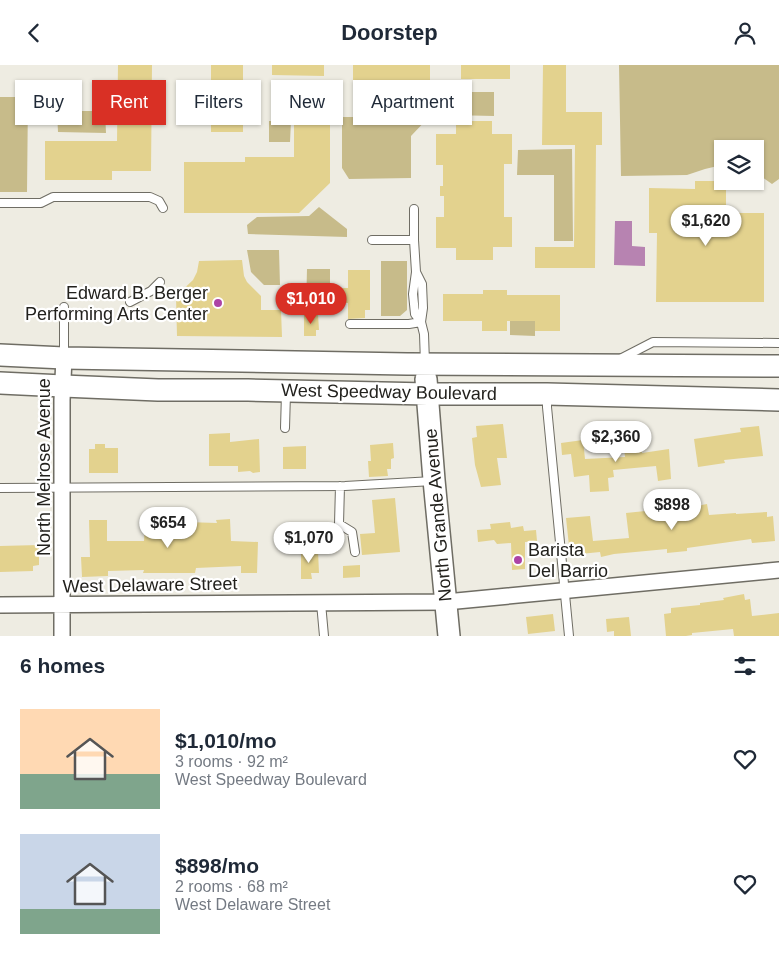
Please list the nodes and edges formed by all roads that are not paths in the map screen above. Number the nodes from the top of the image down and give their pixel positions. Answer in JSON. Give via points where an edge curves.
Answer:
{"nodes":[{"id":1,"x":0,"y":203,"type":"edge"},
{"id":2,"x":164,"y":208,"type":"dead end"},
{"id":3,"x":414,"y":209,"type":"dead end"},
{"id":4,"x":372,"y":240,"type":"dead end"},
{"id":5,"x":414,"y":240,"type":"junction"},
{"id":6,"x":160,"y":282,"type":"dead end"},
{"id":7,"x":130,"y":303,"type":"dead end"},
{"id":8,"x":64,"y":307,"type":"dead end"},
{"id":9,"x":421,"y":322,"type":"junction"},
{"id":10,"x":350,"y":324,"type":"dead end"},
{"id":11,"x":779,"y":343,"type":"edge"},
{"id":12,"x":0,"y":355,"type":"edge"},
{"id":13,"x":64,"y":359,"type":"junction"},
{"id":14,"x":425,"y":364,"type":"junction"},
{"id":15,"x":608,"y":365,"type":"junction"},
{"id":16,"x":779,"y":370,"type":"edge"},
{"id":17,"x":0,"y":383,"type":"edge"},
{"id":18,"x":63,"y":387,"type":"junction"},
{"id":19,"x":286,"y":391,"type":"junction"},
{"id":20,"x":428,"y":394,"type":"junction"},
{"id":21,"x":548,"y":394,"type":"junction"},
{"id":22,"x":779,"y":400,"type":"edge"},
{"id":23,"x":285,"y":428,"type":"dead end"},
{"id":24,"x":434,"y":480,"type":"junction"},
{"id":25,"x":340,"y":486,"type":"junction"},
{"id":26,"x":0,"y":488,"type":"edge"},
{"id":27,"x":62,"y":488,"type":"junction"},
{"id":28,"x":355,"y":552,"type":"dead end"},
{"id":29,"x":779,"y":570,"type":"edge"},
{"id":30,"x":565,"y":590,"type":"junction"},
{"id":31,"x":446,"y":602,"type":"junction"},
{"id":32,"x":321,"y":603,"type":"junction"},
{"id":33,"x":0,"y":605,"type":"edge"},
{"id":34,"x":62,"y":605,"type":"junction"},
{"id":35,"x":62,"y":636,"type":"edge"},
{"id":36,"x":324,"y":636,"type":"edge"},
{"id":37,"x":449,"y":636,"type":"edge"},
{"id":38,"x":569,"y":636,"type":"edge"}],
"edges":[{"from":1,"to":2,"type":"lane","via":[[41,203],[53,197],[150,197]]},
{"from":3,"to":5,"type":"lane"},
{"from":4,"to":5,"type":"lane"},
{"from":5,"to":9,"type":"lane","via":[[416,272],[422,284]]},
{"from":6,"to":7,"type":"lane"},
{"from":8,"to":13,"type":"lane"},
{"from":9,"to":10,"type":"lane"},
{"from":9,"to":14,"type":"lane"},
{"from":11,"to":15,"type":"lane","via":[[653,342]]},
{"from":12,"to":13,"type":"main road","name":"West Speedway Boulevard"},
{"from":13,"to":14,"type":"main road","name":"West Speedway Boulevard"},
{"from":13,"to":18,"type":"street","name":"North Melrose Avenue"},
{"from":14,"to":15,"type":"main road","name":"West Speedway Boulevard"},
{"from":14,"to":20,"type":"main road","name":"North Grande Avenue"},
{"from":15,"to":16,"type":"main road","name":"West Speedway Boulevard"},
{"from":17,"to":18,"type":"main road","name":"West Speedway Boulevard"},
{"from":18,"to":19,"type":"main road","name":"West Speedway Boulevard"},
{"from":18,"to":27,"type":"street","name":"North Melrose Avenue"},
{"from":19,"to":20,"type":"main road","name":"West Speedway Boulevard"},
{"from":19,"to":23,"type":"lane"},
{"from":20,"to":21,"type":"main road","name":"West Speedway Boulevard"},
{"from":20,"to":24,"type":"main road","name":"North Grande Avenue"},
{"from":21,"to":22,"type":"main road","name":"West Speedway Boulevard"},
{"from":21,"to":30,"type":"lane"},
{"from":24,"to":25,"type":"lane"},
{"from":24,"to":31,"type":"main road","name":"North Grande Avenue"},
{"from":25,"to":27,"type":"lane"},
{"from":25,"to":28,"type":"lane","via":[[339,524],[352,532]]},
{"from":26,"to":27,"type":"lane"},
{"from":27,"to":34,"type":"street","name":"North Melrose Avenue"},
{"from":29,"to":30,"type":"street","name":"West Delaware Street"},
{"from":30,"to":31,"type":"street","name":"West Delaware Street"},
{"from":30,"to":38,"type":"lane"},
{"from":31,"to":32,"type":"street","name":"West Delaware Street"},
{"from":31,"to":37,"type":"main road","name":"North Grande Avenue"},
{"from":32,"to":34,"type":"street","name":"West Delaware Street"},
{"from":32,"to":36,"type":"lane"},
{"from":33,"to":34,"type":"street","name":"West Delaware Street"},
{"from":34,"to":35,"type":"street","name":"North Melrose Avenue"}]}
